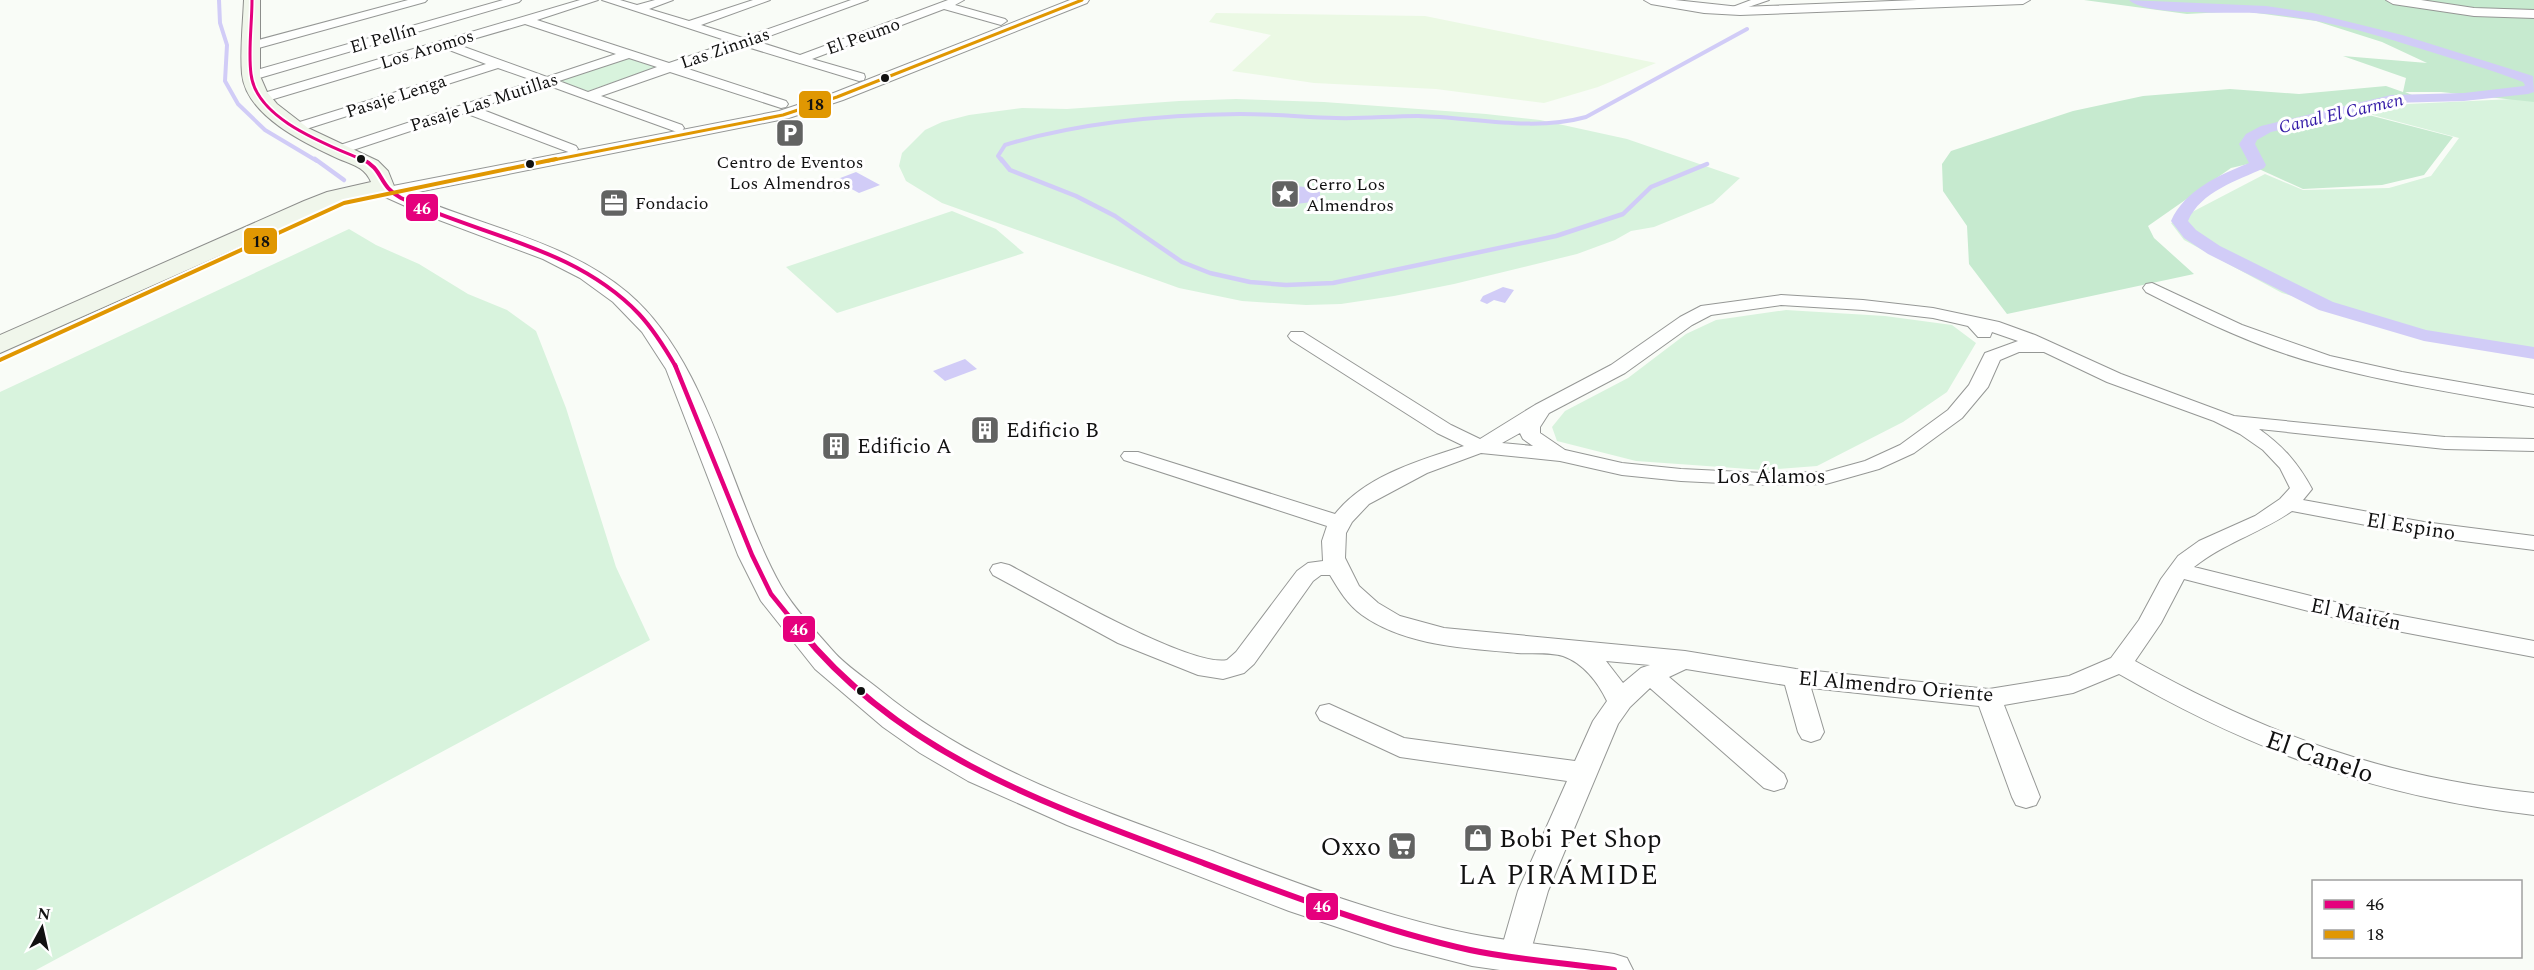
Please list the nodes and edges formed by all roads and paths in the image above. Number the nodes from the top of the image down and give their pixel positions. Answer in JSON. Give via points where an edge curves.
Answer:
{"nodes":[{"id":1,"x":252,"y":0,"type":"edge"},
{"id":2,"x":421,"y":0,"type":"edge"},
{"id":3,"x":515,"y":0,"type":"edge"},
{"id":4,"x":592,"y":0,"type":"edge"},
{"id":5,"x":608,"y":0,"type":"edge"},
{"id":6,"x":667,"y":0,"type":"edge"},
{"id":7,"x":764,"y":0,"type":"edge"},
{"id":8,"x":860,"y":0,"type":"edge"},
{"id":9,"x":922,"y":0,"type":"edge"},
{"id":10,"x":958,"y":0,"type":"edge"},
{"id":11,"x":1054,"y":0,"type":"edge"},
{"id":12,"x":1082,"y":0,"type":"edge"},
{"id":13,"x":1651,"y":0,"type":"edge"},
{"id":14,"x":1700,"y":0,"type":"edge"},
{"id":15,"x":1843,"y":0,"type":"edge"},
{"id":16,"x":2023,"y":0,"type":"edge"},
{"id":17,"x":2393,"y":0,"type":"edge"},
{"id":18,"x":1759,"y":2,"type":"edge"},
{"id":19,"x":944,"y":6,"type":"junction"},
{"id":20,"x":638,"y":9,"type":"junction"},
{"id":21,"x":1728,"y":10,"type":"junction"},
{"id":22,"x":2534,"y":14,"type":"edge"},
{"id":23,"x":525,"y":20,"type":"junction"},
{"id":24,"x":1001,"y":21,"type":"junction"},
{"id":25,"x":689,"y":25,"type":"junction"},
{"id":26,"x":744,"y":42,"type":"junction"},
{"id":27,"x":444,"y":44,"type":"junction"},
{"id":28,"x":251,"y":46,"type":"junction"},
{"id":29,"x":628,"y":54,"type":"junction"},
{"id":30,"x":800,"y":59,"type":"junction"},
{"id":31,"x":498,"y":64,"type":"junction"},
{"id":32,"x":670,"y":67,"type":"junction"},
{"id":33,"x":251,"y":76,"type":"junction"},
{"id":34,"x":859,"y":77,"type":"junction"},
{"id":35,"x":547,"y":81,"type":"junction"},
{"id":36,"x":588,"y":96,"type":"junction"},
{"id":37,"x":262,"y":98,"type":"junction"},
{"id":38,"x":782,"y":104,"type":"junction"},
{"id":39,"x":465,"y":108,"type":"junction"},
{"id":40,"x":295,"y":128,"type":"junction"},
{"id":41,"x":677,"y":128,"type":"junction"},
{"id":42,"x":571,"y":149,"type":"junction"},
{"id":43,"x":339,"y":150,"type":"junction"},
{"id":44,"x":386,"y":189,"type":"junction"},
{"id":45,"x":2152,"y":288,"type":"dead end"},
{"id":46,"x":1974,"y":322,"type":"junction"},
{"id":47,"x":1297,"y":336,"type":"dead end"},
{"id":48,"x":0,"y":345,"type":"edge"},
{"id":49,"x":2052,"y":348,"type":"junction"},
{"id":50,"x":1992,"y":357,"type":"junction"},
{"id":51,"x":0,"y":360,"type":"edge"},
{"id":52,"x":2534,"y":400,"type":"edge"},
{"id":53,"x":1542,"y":409,"type":"junction"},
{"id":54,"x":2224,"y":420,"type":"junction"},
{"id":55,"x":2534,"y":445,"type":"edge"},
{"id":56,"x":1479,"y":447,"type":"junction"},
{"id":57,"x":1560,"y":455,"type":"junction"},
{"id":58,"x":1131,"y":456,"type":"dead end"},
{"id":59,"x":2288,"y":504,"type":"junction"},
{"id":60,"x":1339,"y":523,"type":"junction"},
{"id":61,"x":2534,"y":543,"type":"edge"},
{"id":62,"x":1337,"y":568,"type":"junction"},
{"id":63,"x":1001,"y":570,"type":"dead end"},
{"id":64,"x":2180,"y":570,"type":"junction"},
{"id":65,"x":1566,"y":648,"type":"junction"},
{"id":66,"x":2534,"y":649,"type":"edge"},
{"id":67,"x":1684,"y":660,"type":"junction"},
{"id":68,"x":2120,"y":664,"type":"junction"},
{"id":69,"x":1650,"y":674,"type":"junction"},
{"id":70,"x":1796,"y":678,"type":"junction"},
{"id":71,"x":1989,"y":698,"type":"junction"},
{"id":72,"x":1619,"y":700,"type":"junction"},
{"id":73,"x":1329,"y":713,"type":"dead end"},
{"id":74,"x":1811,"y":732,"type":"dead end"},
{"id":75,"x":1585,"y":773,"type":"junction"},
{"id":76,"x":1774,"y":781,"type":"dead end"},
{"id":77,"x":2026,"y":797,"type":"dead end"},
{"id":78,"x":2534,"y":804,"type":"edge"},
{"id":79,"x":1514,"y":957,"type":"junction"},
{"id":80,"x":1614,"y":970,"type":"edge"}],
"edges":[{"from":1,"to":28,"type":"main road"},
{"from":2,"to":28,"type":"street"},
{"from":3,"to":33,"type":"street","name":"El Pellín"},
{"from":4,"to":23,"type":"street","name":"Los Aromos"},
{"from":5,"to":20,"type":"street"},
{"from":6,"to":20,"type":"street"},
{"from":7,"to":25,"type":"street"},
{"from":8,"to":26,"type":"street","name":"Las Zinnias"},
{"from":9,"to":19,"type":"street"},
{"from":10,"to":19,"type":"street","name":"El Peumo"},
{"from":11,"to":24,"type":"street"},
{"from":12,"to":44,"type":"street","via":[[783,115]]},
{"from":13,"to":21,"type":"street"},
{"from":14,"to":18,"type":"street"},
{"from":15,"to":18,"type":"street"},
{"from":16,"to":21,"type":"street"},
{"from":17,"to":22,"type":"street","via":[[2456,10]]},
{"from":18,"to":21,"type":"street"},
{"from":19,"to":24,"type":"street"},
{"from":19,"to":30,"type":"street","name":"El Peumo"},
{"from":20,"to":25,"type":"street"},
{"from":23,"to":27,"type":"street","name":"Los Aromos"},
{"from":23,"to":29,"type":"street"},
{"from":24,"to":34,"type":"street"},
{"from":25,"to":26,"type":"street"},
{"from":26,"to":30,"type":"street"},
{"from":26,"to":32,"type":"street","name":"Las Zinnias"},
{"from":27,"to":31,"type":"street"},
{"from":27,"to":37,"type":"street","name":"Los Aromos"},
{"from":28,"to":33,"type":"main road"},
{"from":29,"to":32,"type":"street"},
{"from":29,"to":35,"type":"street","name":"Pasaje Las Mutillas"},
{"from":30,"to":34,"type":"street"},
{"from":31,"to":35,"type":"street"},
{"from":31,"to":40,"type":"street","name":"Pasaje Lenga"},
{"from":32,"to":36,"type":"street","name":"Las Zinnias"},
{"from":32,"to":38,"type":"street"},
{"from":33,"to":37,"type":"main road"},
{"from":34,"to":38,"type":"street"},
{"from":35,"to":36,"type":"street"},
{"from":35,"to":39,"type":"street","name":"Pasaje Las Mutillas"},
{"from":36,"to":41,"type":"street"},
{"from":37,"to":40,"type":"main road","via":[[275,114]]},
{"from":38,"to":41,"type":"street"},
{"from":39,"to":42,"type":"street"},
{"from":39,"to":43,"type":"street","name":"Pasaje Las Mutillas"},
{"from":40,"to":43,"type":"main road"},
{"from":41,"to":42,"type":"street"},
{"from":42,"to":44,"type":"street"},
{"from":43,"to":44,"type":"main road","via":[[371,165]]},
{"from":44,"to":48,"type":"main road","via":[[335,197],[312,206]]},
{"from":44,"to":51,"type":"main road","via":[[297,223]]},
{"from":44,"to":79,"type":"street","via":[[433,212],[574,265],[622,297],[666,347],[771,594],[826,662],[931,745],[979,772],[1079,816],[1302,900],[1430,941]]},
{"from":45,"to":52,"type":"street","via":[[2241,330],[2322,359],[2388,375]]},
{"from":46,"to":49,"type":"street","via":[[2001,327]]},
{"from":46,"to":50,"type":"street","via":[[1992,340]]},
{"from":46,"to":53,"type":"street","via":[[1863,305],[1781,300],[1707,310],[1618,369]]},
{"from":47,"to":56,"type":"street"},
{"from":49,"to":50,"type":"street","via":[[2016,346]]},
{"from":49,"to":54,"type":"street","via":[[2115,379]]},
{"from":50,"to":57,"type":"street","name":"Los Álamos","via":[[1978,387],[1955,414],[1907,449],[1872,465],[1826,478],[1681,475],[1622,469]]},
{"from":53,"to":56,"type":"street"},
{"from":53,"to":57,"type":"street","via":[[1530,427],[1530,435]]},
{"from":54,"to":55,"type":"street","via":[[2434,442]]},
{"from":54,"to":59,"type":"street","via":[[2257,438],[2295,474],[2301,489]]},
{"from":56,"to":57,"type":"street","name":"Los Álamos"},
{"from":56,"to":60,"type":"street","via":[[1393,481],[1359,501]]},
{"from":58,"to":60,"type":"street"},
{"from":59,"to":61,"type":"street","name":"El Espino","via":[[2424,529]]},
{"from":59,"to":64,"type":"street","via":[[2263,521],[2207,546]]},
{"from":60,"to":62,"type":"street","via":[[1332,542]]},
{"from":62,"to":63,"type":"street","via":[[1316,568],[1305,576],[1245,658],[1235,667],[1223,670],[1207,669],[1126,637]]},
{"from":62,"to":65,"type":"street","name":"El Almendro Oriente","via":[[1359,601],[1408,627],[1455,638]]},
{"from":64,"to":66,"type":"street","name":"El Maitén","via":[[2336,610]]},
{"from":64,"to":68,"type":"street"},
{"from":65,"to":67,"type":"street","name":"El Almendro Oriente"},
{"from":65,"to":72,"type":"street","via":[[1602,671]]},
{"from":67,"to":69,"type":"street"},
{"from":67,"to":70,"type":"street","name":"El Almendro Oriente"},
{"from":68,"to":71,"type":"street","name":"El Almendro Oriente","via":[[2073,684]]},
{"from":68,"to":78,"type":"street","name":"El Canelo","via":[[2223,720],[2329,762],[2434,791],[2486,801]]},
{"from":69,"to":72,"type":"street"},
{"from":69,"to":76,"type":"street"},
{"from":70,"to":71,"type":"street","name":"El Almendro Oriente"},
{"from":70,"to":74,"type":"street"},
{"from":71,"to":77,"type":"street"},
{"from":72,"to":75,"type":"street","via":[[1606,720]]},
{"from":73,"to":75,"type":"street","via":[[1400,747]]},
{"from":75,"to":79,"type":"street","via":[[1533,891]]},
{"from":79,"to":80,"type":"street"}]}
